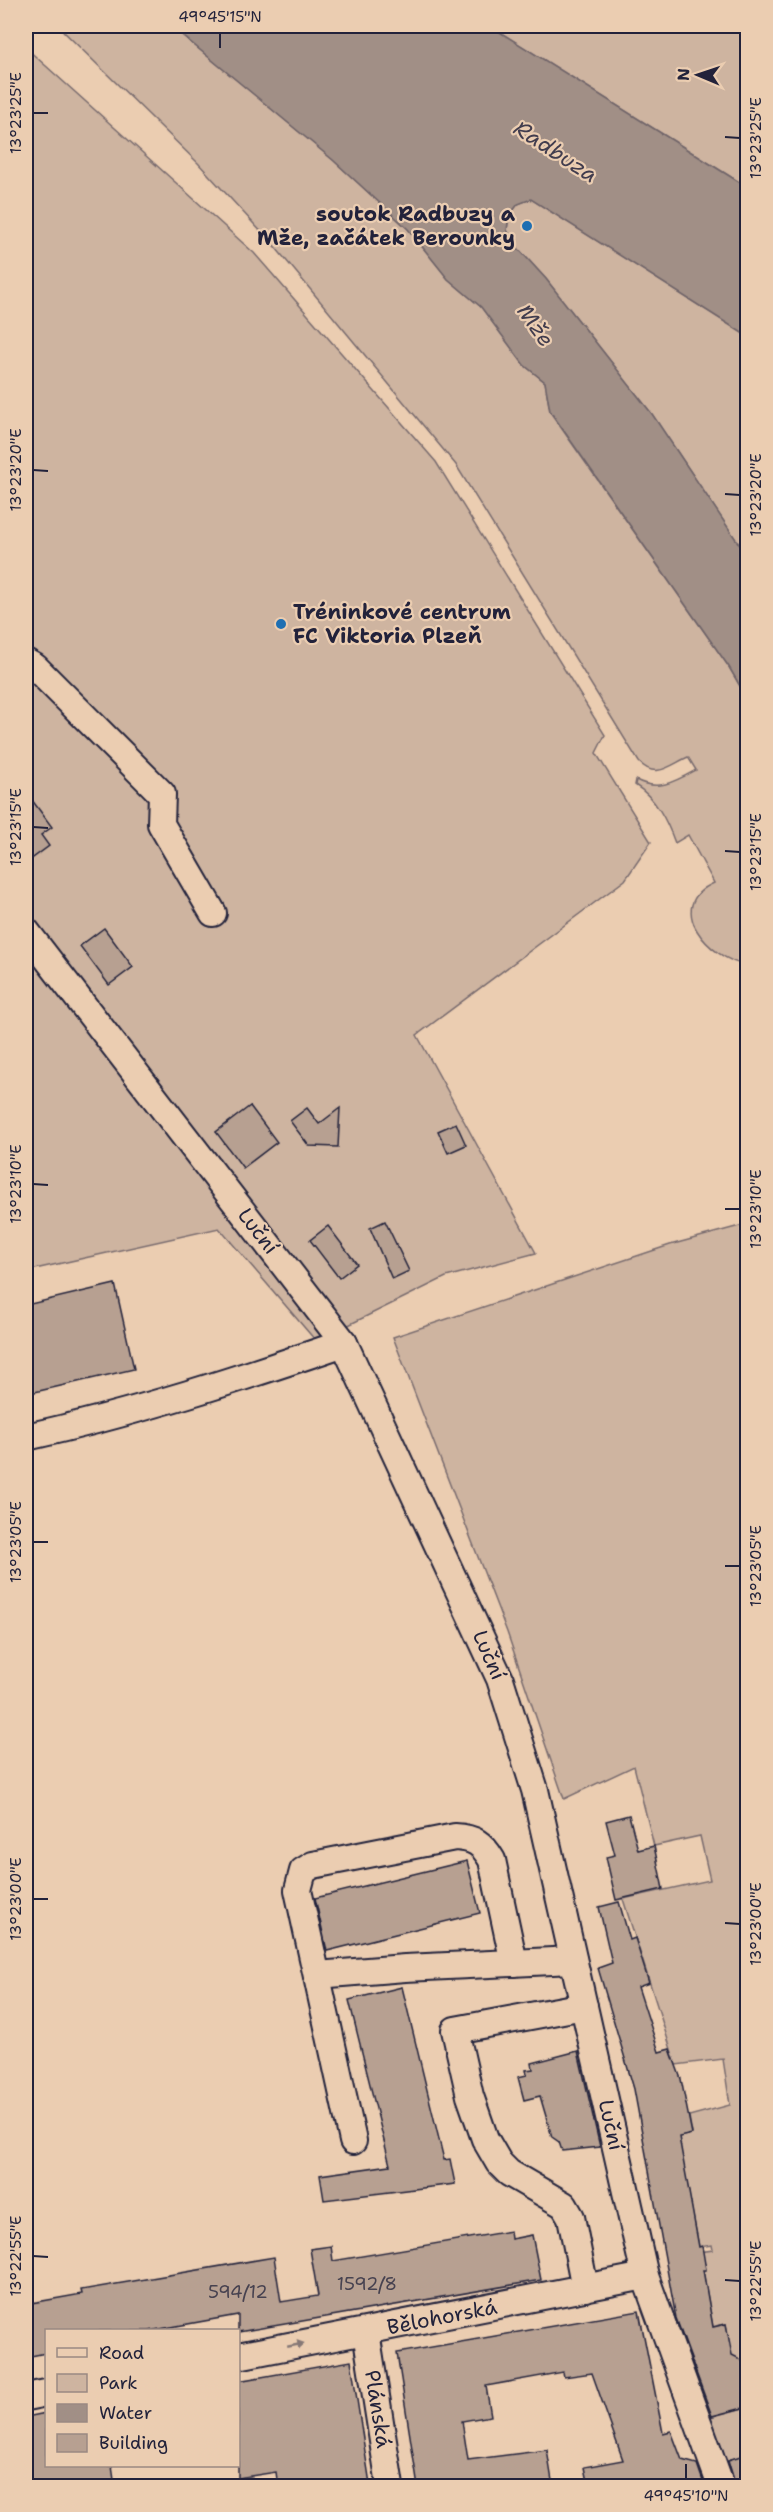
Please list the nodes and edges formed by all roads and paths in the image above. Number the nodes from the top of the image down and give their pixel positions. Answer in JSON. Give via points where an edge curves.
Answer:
{"nodes":[{"id":1,"x":26,"y":662,"type":"edge"},
{"id":2,"x":213,"y":913,"type":"dead end"},
{"id":3,"x":26,"y":932,"type":"edge"},
{"id":4,"x":345,"y":1343,"type":"junction"},
{"id":5,"x":26,"y":1437,"type":"edge"},
{"id":6,"x":573,"y":1960,"type":"junction"},
{"id":7,"x":514,"y":1963,"type":"junction"},
{"id":8,"x":317,"y":1976,"type":"junction"},
{"id":9,"x":584,"y":2006,"type":"junction"},
{"id":10,"x":353,"y":2140,"type":"dead end"},
{"id":11,"x":645,"y":2276,"type":"junction"},
{"id":12,"x":585,"y":2288,"type":"junction"},
{"id":13,"x":366,"y":2332,"type":"junction"},
{"id":14,"x":240,"y":2356,"type":"edge"},
{"id":15,"x":45,"y":2393,"type":"edge"},
{"id":16,"x":26,"y":2397,"type":"edge"},
{"id":17,"x":390,"y":2487,"type":"edge"},
{"id":18,"x":721,"y":2487,"type":"edge"}],
"edges":[{"from":1,"to":2,"type":"street","via":[[162,794],[161,824]]},
{"from":3,"to":4,"type":"street","name":"Luční"},
{"from":4,"to":5,"type":"street","via":[[119,1416]]},
{"from":4,"to":6,"type":"street","name":"Luční","via":[[500,1679],[535,1790]]},
{"from":6,"to":7,"type":"street"},
{"from":6,"to":9,"type":"street","name":"Luční"},
{"from":7,"to":8,"type":"street"},
{"from":7,"to":8,"type":"street","via":[[492,1860],[477,1842],[455,1837],[313,1865],[303,1871],[298,1890]]},
{"from":8,"to":10,"type":"street"},
{"from":9,"to":11,"type":"street","name":"Luční"},
{"from":9,"to":12,"type":"street","via":[[455,2030],[470,2096],[485,2139],[509,2173],[564,2205],[571,2217]]},
{"from":11,"to":12,"type":"street","name":"Bělohorská"},
{"from":11,"to":18,"type":"street","name":"Luční"},
{"from":12,"to":13,"type":"street","name":"Bělohorská"},
{"from":14,"to":13,"type":"street","name":"Bělohorská","one_way":true},
{"from":13,"to":17,"type":"street","name":"Plánská"},
{"from":15,"to":16,"type":"street"}]}
